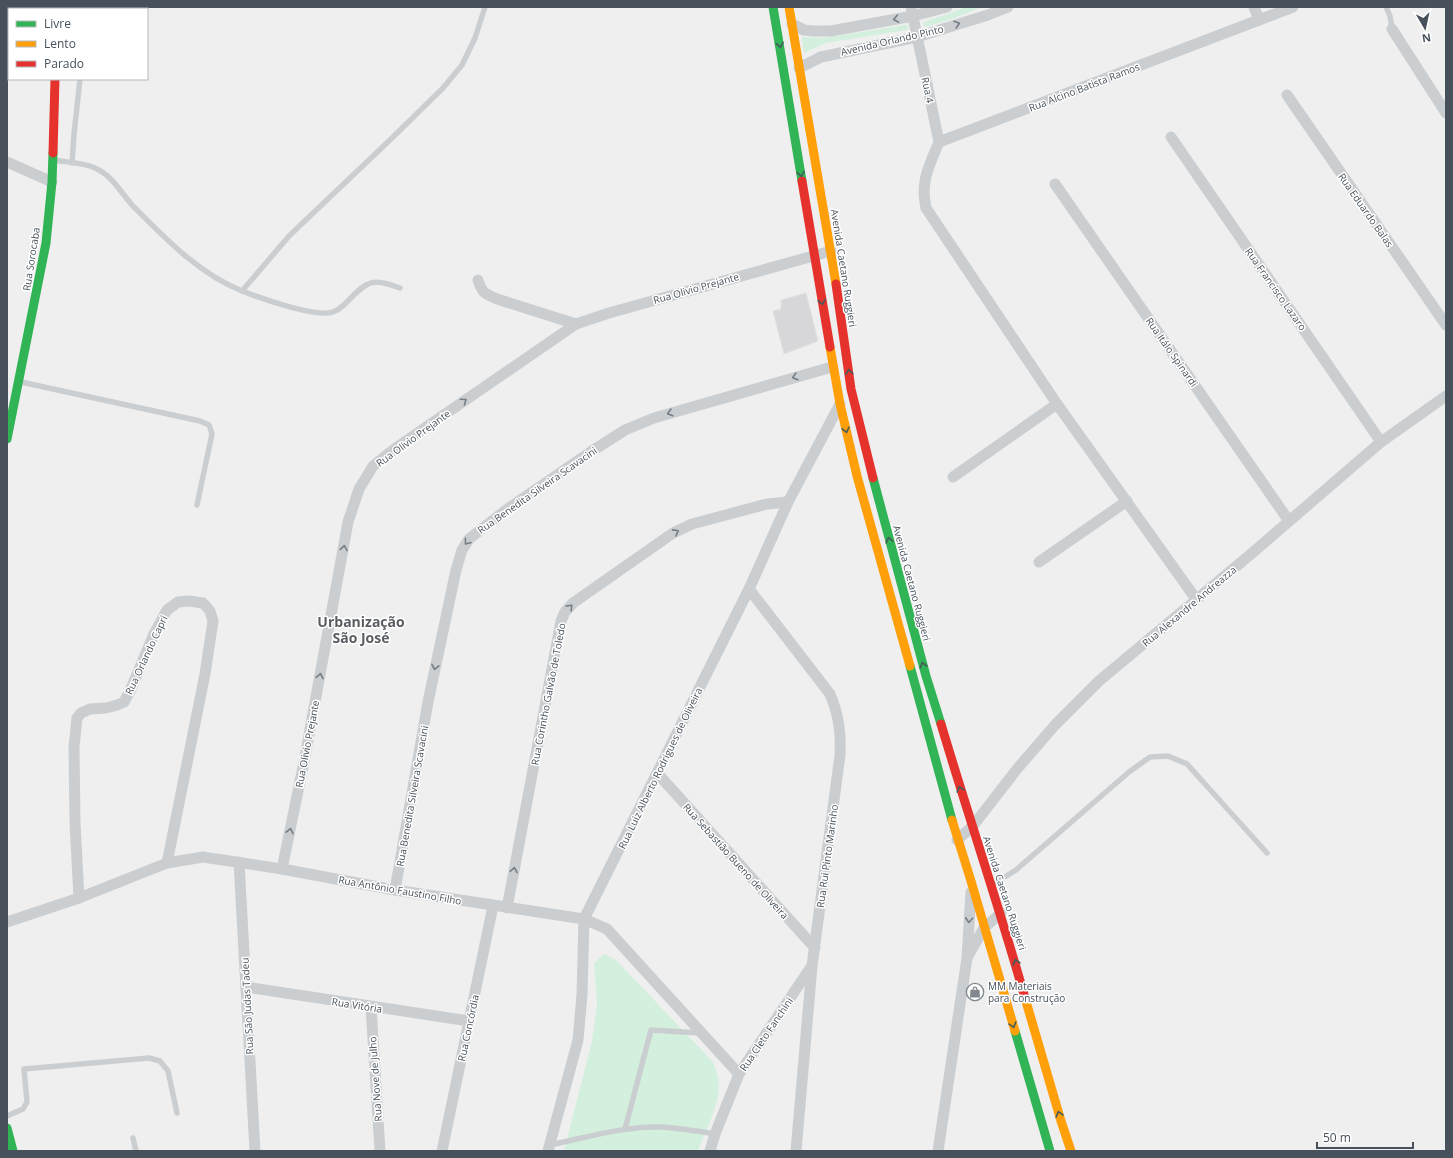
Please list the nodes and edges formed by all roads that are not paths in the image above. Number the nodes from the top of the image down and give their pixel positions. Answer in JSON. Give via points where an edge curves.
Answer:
{"nodes":[{"id":1,"x":485,"y":7,"type":"edge"},
{"id":2,"x":773,"y":7,"type":"edge"},
{"id":3,"x":789,"y":7,"type":"edge"},
{"id":4,"x":947,"y":7,"type":"edge"},
{"id":5,"x":1008,"y":7,"type":"edge"},
{"id":6,"x":1254,"y":7,"type":"edge"},
{"id":7,"x":1293,"y":7,"type":"edge"},
{"id":8,"x":1386,"y":7,"type":"edge"},
{"id":9,"x":912,"y":12,"type":"edge"},
{"id":10,"x":1259,"y":20,"type":"junction"},
{"id":11,"x":792,"y":24,"type":"junction"},
{"id":12,"x":1392,"y":29,"type":"joint"},
{"id":13,"x":916,"y":37,"type":"junction"},
{"id":14,"x":799,"y":68,"type":"junction"},
{"id":15,"x":55,"y":80,"type":"edge"},
{"id":16,"x":80,"y":80,"type":"edge"},
{"id":17,"x":1287,"y":95,"type":"dead end"},
{"id":18,"x":1446,"y":113,"type":"edge"},
{"id":19,"x":1170,"y":136,"type":"dead end"},
{"id":20,"x":939,"y":142,"type":"junction"},
{"id":21,"x":53,"y":160,"type":"junction"},
{"id":22,"x":7,"y":162,"type":"edge"},
{"id":23,"x":72,"y":163,"type":"junction"},
{"id":24,"x":52,"y":182,"type":"junction"},
{"id":25,"x":1054,"y":184,"type":"dead end"},
{"id":26,"x":830,"y":251,"type":"junction"},
{"id":27,"x":815,"y":255,"type":"junction"},
{"id":28,"x":478,"y":280,"type":"dead end"},
{"id":29,"x":400,"y":288,"type":"dead end"},
{"id":30,"x":242,"y":291,"type":"junction"},
{"id":31,"x":576,"y":324,"type":"junction"},
{"id":32,"x":1446,"y":325,"type":"edge"},
{"id":33,"x":832,"y":367,"type":"junction"},
{"id":34,"x":19,"y":381,"type":"junction"},
{"id":35,"x":1446,"y":396,"type":"edge"},
{"id":36,"x":840,"y":404,"type":"junction"},
{"id":37,"x":1057,"y":404,"type":"junction"},
{"id":38,"x":7,"y":439,"type":"edge"},
{"id":39,"x":1381,"y":442,"type":"junction"},
{"id":40,"x":953,"y":477,"type":"dead end"},
{"id":41,"x":1127,"y":501,"type":"junction"},
{"id":42,"x":788,"y":502,"type":"junction"},
{"id":43,"x":197,"y":505,"type":"dead end"},
{"id":44,"x":1289,"y":521,"type":"junction"},
{"id":45,"x":1039,"y":562,"type":"dead end"},
{"id":46,"x":749,"y":589,"type":"junction"},
{"id":47,"x":1196,"y":599,"type":"junction"},
{"id":48,"x":658,"y":774,"type":"junction"},
{"id":49,"x":972,"y":827,"type":"junction"},
{"id":50,"x":956,"y":840,"type":"junction"},
{"id":51,"x":1267,"y":853,"type":"dead end"},
{"id":52,"x":239,"y":862,"type":"junction"},
{"id":53,"x":168,"y":863,"type":"junction"},
{"id":54,"x":282,"y":869,"type":"junction"},
{"id":55,"x":971,"y":881,"type":"junction"},
{"id":56,"x":992,"y":885,"type":"junction"},
{"id":57,"x":395,"y":890,"type":"junction"},
{"id":58,"x":79,"y":898,"type":"junction"},
{"id":59,"x":493,"y":906,"type":"junction"},
{"id":60,"x":507,"y":908,"type":"junction"},
{"id":61,"x":1001,"y":913,"type":"junction"},
{"id":62,"x":584,"y":919,"type":"junction"},
{"id":63,"x":7,"y":922,"type":"edge"},
{"id":64,"x":984,"y":928,"type":"junction"},
{"id":65,"x":815,"y":948,"type":"junction"},
{"id":66,"x":967,"y":958,"type":"junction"},
{"id":67,"x":812,"y":966,"type":"junction"},
{"id":68,"x":246,"y":987,"type":"junction"},
{"id":69,"x":370,"y":1007,"type":"junction"},
{"id":70,"x":469,"y":1021,"type":"junction"},
{"id":71,"x":702,"y":1033,"type":"junction"},
{"id":72,"x":739,"y":1074,"type":"junction"},
{"id":73,"x":177,"y":1113,"type":"dead end"},
{"id":74,"x":7,"y":1116,"type":"edge"},
{"id":75,"x":7,"y":1128,"type":"edge"},
{"id":76,"x":625,"y":1129,"type":"junction"},
{"id":77,"x":715,"y":1134,"type":"junction"},
{"id":78,"x":133,"y":1138,"type":"dead end"},
{"id":79,"x":549,"y":1148,"type":"edge"},
{"id":80,"x":13,"y":1151,"type":"edge"},
{"id":81,"x":136,"y":1151,"type":"edge"},
{"id":82,"x":255,"y":1151,"type":"edge"},
{"id":83,"x":380,"y":1151,"type":"edge"},
{"id":84,"x":442,"y":1151,"type":"edge"},
{"id":85,"x":710,"y":1151,"type":"edge"},
{"id":86,"x":796,"y":1151,"type":"edge"},
{"id":87,"x":938,"y":1151,"type":"edge"},
{"id":88,"x":1050,"y":1151,"type":"edge"},
{"id":89,"x":1071,"y":1151,"type":"edge"}],
"edges":[{"from":1,"to":30,"type":"lane","via":[[475,38],[462,65],[443,88],[289,236]]},
{"from":2,"to":27,"type":"main road","one_way":true},
{"from":3,"to":11,"type":"main road","name":"Avenida Caetano Ruggieri"},
{"from":4,"to":9,"type":"street","name":"Avenida Orlando Pinto"},
{"from":13,"to":5,"type":"street","name":"Avenida Orlando Pinto","one_way":true},
{"from":6,"to":10,"type":"street"},
{"from":7,"to":10,"type":"street","name":"Rua Alcino Batista Ramos"},
{"from":8,"to":12,"type":"lane"},
{"from":9,"to":11,"type":"street","name":"Avenida Orlando Pinto","one_way":true,"via":[[831,31],[804,30]]},
{"from":9,"to":13,"type":"street","name":"Rua 4"},
{"from":10,"to":20,"type":"street","name":"Rua Alcino Batista Ramos"},
{"from":11,"to":14,"type":"main road","name":"Avenida Caetano Ruggieri"},
{"from":12,"to":18,"type":"street"},
{"from":13,"to":14,"type":"street","name":"Avenida Orlando Pinto","via":[[820,57]]},
{"from":13,"to":20,"type":"street","name":"Rua 4"},
{"from":14,"to":26,"type":"main road","name":"Avenida Caetano Ruggieri"},
{"from":15,"to":21,"type":"main road","name":"Rua Sorocaba"},
{"from":16,"to":23,"type":"lane"},
{"from":17,"to":32,"type":"street","name":"Rua Eduardo Balas"},
{"from":19,"to":39,"type":"street","name":"Rua Francisco Lazaro"},
{"from":20,"to":37,"type":"street","via":[[923,184],[926,208]]},
{"from":21,"to":23,"type":"lane"},
{"from":21,"to":24,"type":"main road","name":"Rua Sorocaba"},
{"from":22,"to":24,"type":"street"},
{"from":23,"to":30,"type":"lane","via":[[94,167],[103,172],[182,254],[217,279]]},
{"from":24,"to":34,"type":"main road","name":"Rua Sorocaba","via":[[46,243]]},
{"from":25,"to":44,"type":"street","name":"Rua Itálo Spinardi"},
{"from":26,"to":27,"type":"street","name":"Rua Olivio Prejante"},
{"from":49,"to":26,"type":"main road","name":"Avenida Caetano Ruggieri","one_way":true,"via":[[926,676],[876,494],[851,389]]},
{"from":27,"to":31,"type":"street","name":"Rua Olivio Prejante"},
{"from":27,"to":33,"type":"main road","one_way":true},
{"from":28,"to":31,"type":"street","via":[[481,290],[487,295]]},
{"from":29,"to":30,"type":"lane","via":[[372,282],[361,287],[332,312],[320,313],[286,306]]},
{"from":54,"to":31,"type":"street","name":"Rua Olivio Prejante","one_way":true,"via":[[348,522],[359,489],[373,466],[394,450]]},
{"from":33,"to":36,"type":"main road"},
{"from":33,"to":57,"type":"street","name":"Rua Benedita Silveira Scavacini","one_way":true,"via":[[654,418],[625,430],[592,450],[469,539],[462,550],[456,570],[428,702]]},
{"from":34,"to":38,"type":"main road","name":"Rua Sorocaba"},
{"from":34,"to":43,"type":"lane","via":[[200,421],[209,426],[212,434]]},
{"from":35,"to":39,"type":"street","name":"Rua Alexandre Andreazza"},
{"from":36,"to":42,"type":"street","name":"Rua Luiz Alberto Rodrigues de Oliveira"},
{"from":36,"to":50,"type":"main road","one_way":true,"via":[[857,476]]},
{"from":37,"to":40,"type":"street"},
{"from":37,"to":41,"type":"street"},
{"from":39,"to":44,"type":"street","name":"Rua Alexandre Andreazza"},
{"from":41,"to":45,"type":"street"},
{"from":41,"to":47,"type":"street"},
{"from":42,"to":46,"type":"street","name":"Rua Luiz Alberto Rodrigues de Oliveira"},
{"from":60,"to":42,"type":"street","name":"Rua Corintho Galvão de Toledo","one_way":true,"via":[[561,621],[565,612],[573,603],[673,533],[692,524],[767,504]]},
{"from":44,"to":47,"type":"street","name":"Rua Alexandre Andreazza"},
{"from":46,"to":48,"type":"street","name":"Rua Luiz Alberto Rodrigues de Oliveira"},
{"from":46,"to":65,"type":"street","name":"Rua Rui Pinto Marinho","via":[[830,694],[841,733]]},
{"from":47,"to":49,"type":"street","name":"Rua Alexandre Andreazza","via":[[1100,681],[1055,725]]},
{"from":48,"to":62,"type":"street","name":"Rua Luiz Alberto Rodrigues de Oliveira"},
{"from":48,"to":65,"type":"street","name":"Rua Sebastião Bueno de Oliveira"},
{"from":49,"to":50,"type":"street","name":"Rua Alexandre Andreazza"},
{"from":49,"to":56,"type":"main road","name":"Avenida Caetano Ruggieri"},
{"from":50,"to":55,"type":"main road"},
{"from":51,"to":56,"type":"lane","via":[[1187,764],[1168,756],[1150,758],[1129,772],[1016,870]]},
{"from":52,"to":53,"type":"street","name":"Rua Antônio Faustino Filho","via":[[202,857]]},
{"from":52,"to":54,"type":"street","name":"Rua Antônio Faustino Filho"},
{"from":52,"to":68,"type":"street","name":"Rua São Judas Tadeu"},
{"from":53,"to":58,"type":"street","name":"Rua Antônio Faustino Filho"},
{"from":53,"to":58,"type":"street","name":"Rua Orlando Capri","via":[[213,620],[203,603],[189,601],[178,602],[167,610],[124,702],[117,706],[90,709],[77,718],[74,778]]},
{"from":54,"to":57,"type":"street","name":"Rua Antônio Faustino Filho"},
{"from":55,"to":64,"type":"main road"},
{"from":55,"to":66,"type":"street","one_way":true},
{"from":56,"to":61,"type":"main road","name":"Avenida Caetano Ruggieri"},
{"from":57,"to":59,"type":"street","name":"Rua Antônio Faustino Filho"},
{"from":58,"to":63,"type":"street","name":"Rua Antônio Faustino Filho"},
{"from":59,"to":60,"type":"street","name":"Rua Antônio Faustino Filho"},
{"from":59,"to":70,"type":"street","name":"Rua Concórdia"},
{"from":60,"to":62,"type":"street","name":"Rua Antônio Faustino Filho"},
{"from":61,"to":64,"type":"street"},
{"from":89,"to":61,"type":"main road","name":"Avenida Caetano Ruggieri","one_way":true},
{"from":62,"to":71,"type":"street","name":"Rua Antônio Faustino Filho","via":[[607,929]]},
{"from":62,"to":79,"type":"street","name":"Rua Luiz Alberto Rodrigues de Oliveira","via":[[578,1040]]},
{"from":64,"to":66,"type":"street"},
{"from":64,"to":88,"type":"main road","one_way":true},
{"from":65,"to":67,"type":"street","name":"Rua Rui Pinto Marinho"},
{"from":66,"to":87,"type":"street"},
{"from":67,"to":72,"type":"street","name":"Rua Cleto Fanchini"},
{"from":67,"to":86,"type":"street","name":"Rua Rui Pinto Marinho"},
{"from":68,"to":69,"type":"street","name":"Rua Vitória"},
{"from":68,"to":82,"type":"street","name":"Rua São Judas Tadeu"},
{"from":69,"to":70,"type":"street","name":"Rua Vitória"},
{"from":69,"to":83,"type":"street","name":"Rua Nove de Julho"},
{"from":70,"to":84,"type":"street","name":"Rua Concórdia"},
{"from":71,"to":72,"type":"street","name":"Rua Antônio Faustino Filho"},
{"from":71,"to":76,"type":"lane","via":[[651,1030]]},
{"from":72,"to":77,"type":"street","name":"Rua Cleto Fanchini"},
{"from":73,"to":74,"type":"lane","via":[[168,1071],[160,1061],[149,1058],[24,1069],[27,1102],[23,1109]]},
{"from":75,"to":80,"type":"main road"},
{"from":76,"to":77,"type":"lane","via":[[659,1127]]},
{"from":76,"to":79,"type":"lane"},
{"from":77,"to":85,"type":"street","name":"Rua Cleto Fanchini"},
{"from":78,"to":81,"type":"lane"}]}
